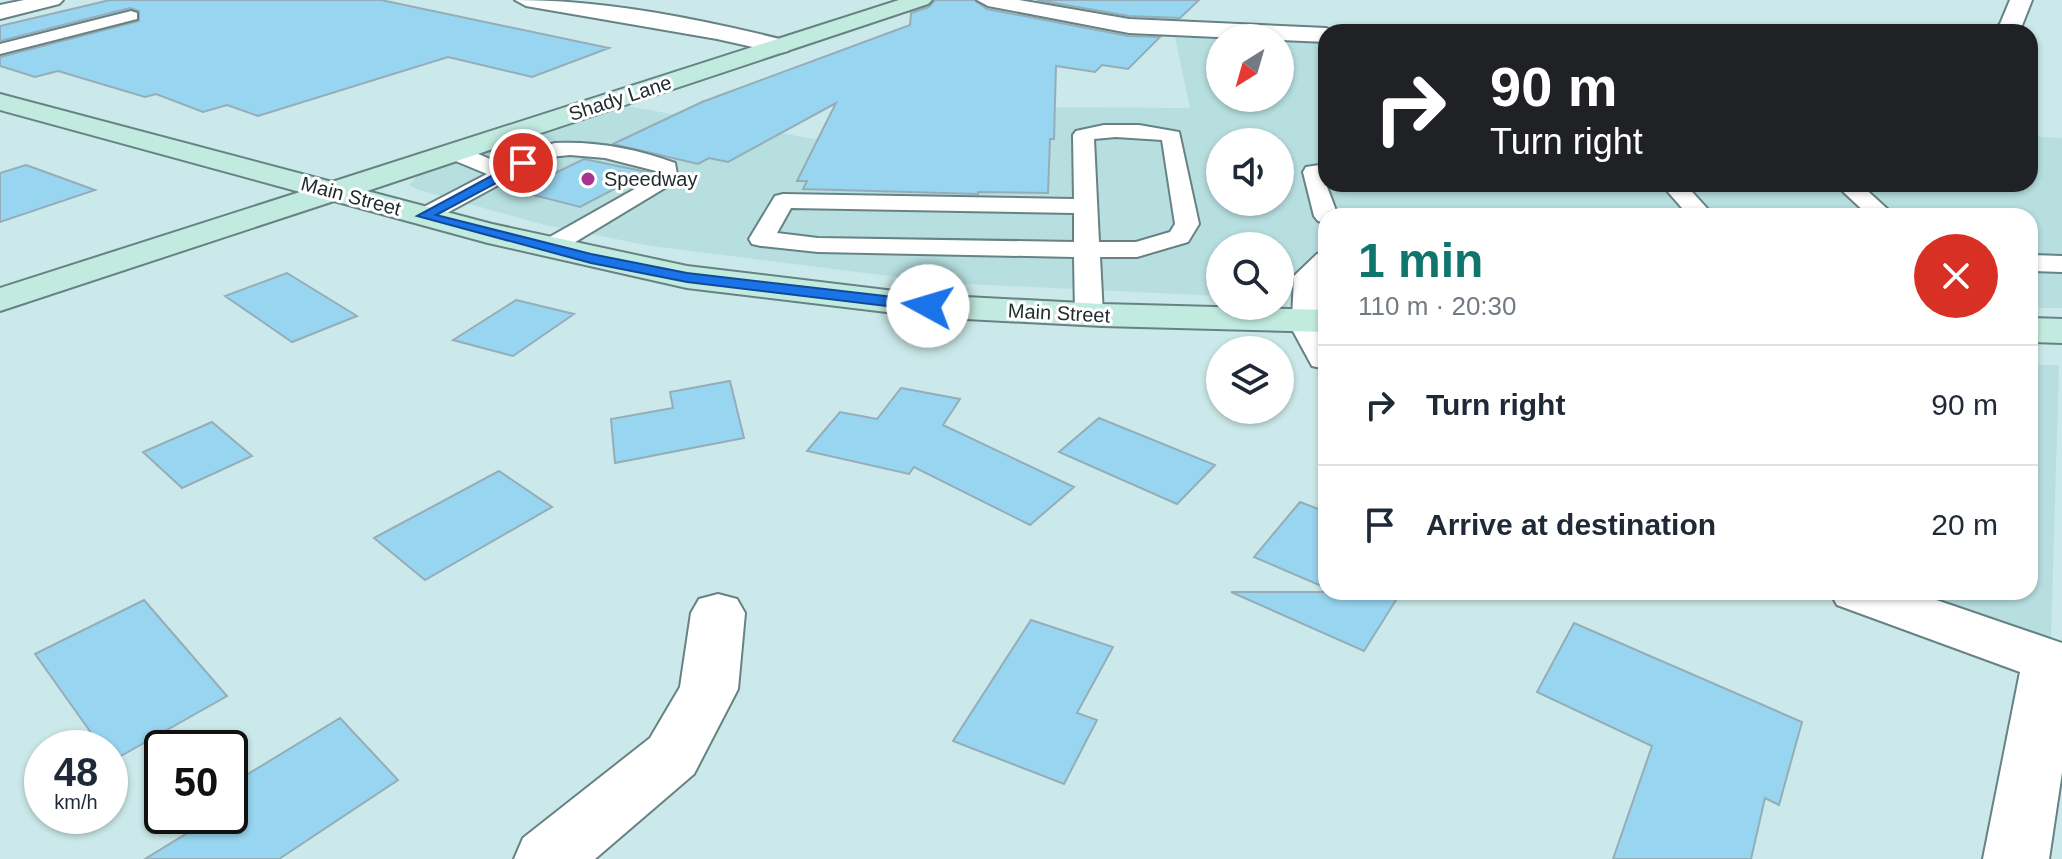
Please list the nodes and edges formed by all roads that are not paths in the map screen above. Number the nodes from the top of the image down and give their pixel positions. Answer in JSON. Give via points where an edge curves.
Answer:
{"nodes":[{"id":1,"x":526,"y":0,"type":"edge"},
{"id":2,"x":870,"y":0,"type":"edge"},
{"id":3,"x":921,"y":0,"type":"edge"},
{"id":4,"x":988,"y":0,"type":"edge"},
{"id":5,"x":2021,"y":0,"type":"edge"},
{"id":6,"x":37,"y":1,"type":"edge"},
{"id":7,"x":0,"y":12,"type":"edge"},
{"id":8,"x":131,"y":16,"type":"dead end"},
{"id":9,"x":2012,"y":24,"type":"edge"},
{"id":10,"x":1318,"y":35,"type":"edge"},
{"id":11,"x":749,"y":38,"type":"junction"},
{"id":12,"x":780,"y":46,"type":"junction"},
{"id":13,"x":0,"y":49,"type":"edge"},
{"id":14,"x":0,"y":102,"type":"edge"},
{"id":15,"x":476,"y":123,"type":"junction"},
{"id":16,"x":506,"y":136,"type":"junction"},
{"id":17,"x":454,"y":152,"type":"junction"},
{"id":18,"x":505,"y":174,"type":"junction"},
{"id":19,"x":291,"y":180,"type":"junction"},
{"id":20,"x":333,"y":192,"type":"junction"},
{"id":21,"x":1680,"y":192,"type":"edge"},
{"id":22,"x":1855,"y":192,"type":"edge"},
{"id":23,"x":1084,"y":206,"type":"junction"},
{"id":24,"x":1694,"y":208,"type":"edge"},
{"id":25,"x":1874,"y":208,"type":"edge"},
{"id":26,"x":424,"y":216,"type":"junction"},
{"id":27,"x":548,"y":248,"type":"junction"},
{"id":28,"x":1088,"y":250,"type":"junction"},
{"id":29,"x":2038,"y":263,"type":"edge"},
{"id":30,"x":2062,"y":264,"type":"edge"},
{"id":31,"x":1318,"y":266,"type":"edge"},
{"id":32,"x":15,"y":267,"type":"dead end"},
{"id":33,"x":0,"y":300,"type":"edge"},
{"id":34,"x":1089,"y":315,"type":"junction"},
{"id":35,"x":1316,"y":320,"type":"edge"},
{"id":36,"x":2038,"y":330,"type":"edge"},
{"id":37,"x":2062,"y":331,"type":"edge"},
{"id":38,"x":1882,"y":600,"type":"edge"},
{"id":39,"x":718,"y":613,"type":"dead end"},
{"id":40,"x":2056,"y":662,"type":"edge"},
{"id":41,"x":547,"y":859,"type":"edge"},
{"id":42,"x":2016,"y":859,"type":"edge"}],
"edges":[{"from":1,"to":11,"type":"street"},
{"from":2,"to":11,"type":"street","name":"Shady Lane"},
{"from":3,"to":12,"type":"street","name":"Shady Lane"},
{"from":4,"to":10,"type":"street","via":[[1129,26]]},
{"from":5,"to":9,"type":"street"},
{"from":6,"to":7,"type":"street"},
{"from":8,"to":13,"type":"lane"},
{"from":11,"to":12,"type":"street"},
{"from":11,"to":15,"type":"street","name":"Shady Lane"},
{"from":12,"to":16,"type":"street","name":"Shady Lane"},
{"from":14,"to":19,"type":"street","name":"Main Street"},
{"from":15,"to":16,"type":"street"},
{"from":15,"to":19,"type":"street","name":"Shady Lane"},
{"from":16,"to":17,"type":"street","name":"Shady Lane"},
{"from":17,"to":18,"type":"lane"},
{"from":17,"to":20,"type":"street","name":"Shady Lane"},
{"from":18,"to":26,"type":"lane"},
{"from":18,"to":27,"type":"lane","via":[[542,152],[560,148],[667,168],[667,180]]},
{"from":19,"to":20,"type":"street","name":"Main Street"},
{"from":19,"to":32,"type":"street","name":"Shady Lane"},
{"from":20,"to":26,"type":"street","name":"Main Street"},
{"from":20,"to":33,"type":"street","name":"Shady Lane"},
{"from":21,"to":24,"type":"lane"},
{"from":22,"to":25,"type":"lane"},
{"from":23,"to":28,"type":"lane"},
{"from":23,"to":28,"type":"lane","via":[[1083,135],[1172,136],[1187,224],[1179,237],[1137,249]]},
{"from":23,"to":28,"type":"lane","via":[[783,201],[761,239],[818,245]]},
{"from":26,"to":27,"type":"street","name":"Main Street"},
{"from":27,"to":34,"type":"street","name":"Main Street","via":[[687,277],[847,298]]},
{"from":28,"to":34,"type":"lane"},
{"from":29,"to":30,"type":"lane"},
{"from":31,"to":35,"type":"lane","via":[[1307,276]]},
{"from":34,"to":35,"type":"street","name":"Main Street"},
{"from":36,"to":37,"type":"street"},
{"from":38,"to":40,"type":"street"},
{"from":39,"to":41,"type":"street","via":[[709,689],[672,756]]},
{"from":40,"to":42,"type":"street"}]}
